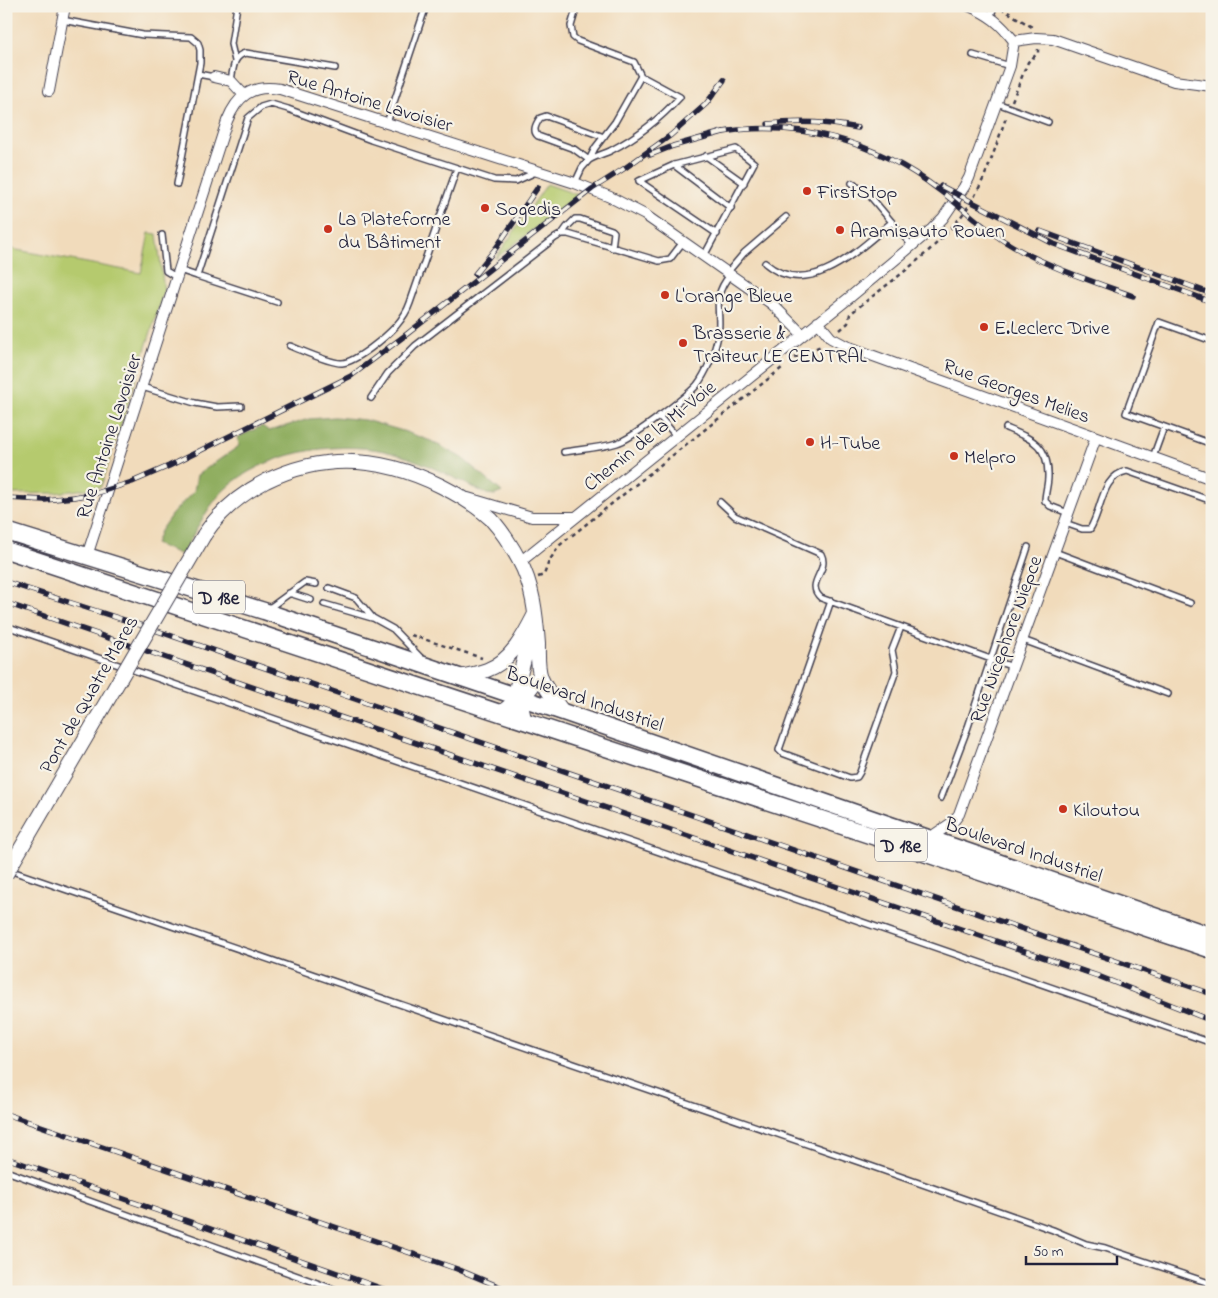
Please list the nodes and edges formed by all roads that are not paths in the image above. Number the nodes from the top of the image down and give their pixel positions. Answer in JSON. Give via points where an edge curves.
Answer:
{"nodes":[{"id":1,"x":65,"y":6,"type":"edge"},
{"id":2,"x":237,"y":6,"type":"edge"},
{"id":3,"x":426,"y":6,"type":"edge"},
{"id":4,"x":577,"y":6,"type":"edge"},
{"id":5,"x":969,"y":6,"type":"edge"},
{"id":6,"x":994,"y":9,"type":"edge"},
{"id":7,"x":62,"y":20,"type":"junction"},
{"id":8,"x":1014,"y":41,"type":"junction"},
{"id":9,"x":973,"y":55,"type":"dead end"},
{"id":10,"x":235,"y":62,"type":"junction"},
{"id":11,"x":1010,"y":66,"type":"junction"},
{"id":12,"x":335,"y":68,"type":"dead end"},
{"id":13,"x":198,"y":74,"type":"junction"},
{"id":14,"x":641,"y":76,"type":"junction"},
{"id":15,"x":214,"y":77,"type":"joint"},
{"id":16,"x":231,"y":81,"type":"junction"},
{"id":17,"x":1212,"y":86,"type":"edge"},
{"id":18,"x":49,"y":91,"type":"dead end"},
{"id":19,"x":244,"y":96,"type":"junction"},
{"id":20,"x":997,"y":104,"type":"junction"},
{"id":21,"x":1048,"y":122,"type":"dead end"},
{"id":22,"x":387,"y":123,"type":"junction"},
{"id":23,"x":604,"y":137,"type":"junction"},
{"id":24,"x":706,"y":156,"type":"junction"},
{"id":25,"x":589,"y":160,"type":"junction"},
{"id":26,"x":674,"y":165,"type":"junction"},
{"id":27,"x":456,"y":168,"type":"junction"},
{"id":28,"x":538,"y":171,"type":"junction"},
{"id":29,"x":575,"y":183,"type":"junction"},
{"id":30,"x":744,"y":183,"type":"junction"},
{"id":31,"x":177,"y":184,"type":"dead end"},
{"id":32,"x":852,"y":184,"type":"dead end"},
{"id":33,"x":731,"y":208,"type":"junction"},
{"id":34,"x":786,"y":217,"type":"dead end"},
{"id":35,"x":892,"y":222,"type":"junction"},
{"id":36,"x":562,"y":234,"type":"junction"},
{"id":37,"x":717,"y":234,"type":"junction"},
{"id":38,"x":162,"y":235,"type":"dead end"},
{"id":39,"x":684,"y":242,"type":"junction"},
{"id":40,"x":912,"y":246,"type":"junction"},
{"id":41,"x":612,"y":248,"type":"junction"},
{"id":42,"x":704,"y":256,"type":"junction"},
{"id":43,"x":765,"y":264,"type":"dead end"},
{"id":44,"x":178,"y":274,"type":"junction"},
{"id":45,"x":728,"y":274,"type":"junction"},
{"id":46,"x":197,"y":276,"type":"junction"},
{"id":47,"x":277,"y":302,"type":"dead end"},
{"id":48,"x":818,"y":322,"type":"junction"},
{"id":49,"x":802,"y":334,"type":"junction"},
{"id":50,"x":1212,"y":341,"type":"edge"},
{"id":51,"x":290,"y":346,"type":"dead end"},
{"id":52,"x":142,"y":387,"type":"junction"},
{"id":53,"x":370,"y":398,"type":"dead end"},
{"id":54,"x":240,"y":406,"type":"dead end"},
{"id":55,"x":659,"y":416,"type":"junction"},
{"id":56,"x":1164,"y":426,"type":"junction"},
{"id":57,"x":1006,"y":428,"type":"dead end"},
{"id":58,"x":676,"y":436,"type":"junction"},
{"id":59,"x":1096,"y":437,"type":"junction"},
{"id":60,"x":1212,"y":444,"type":"edge"},
{"id":61,"x":564,"y":452,"type":"dead end"},
{"id":62,"x":1153,"y":458,"type":"junction"},
{"id":63,"x":1212,"y":479,"type":"edge"},
{"id":64,"x":462,"y":496,"type":"junction"},
{"id":65,"x":720,"y":502,"type":"dead end"},
{"id":66,"x":1212,"y":502,"type":"edge"},
{"id":67,"x":576,"y":516,"type":"junction"},
{"id":68,"x":1067,"y":518,"type":"junction"},
{"id":69,"x":6,"y":531,"type":"edge"},
{"id":70,"x":1028,"y":547,"type":"dead end"},
{"id":71,"x":6,"y":550,"type":"edge"},
{"id":72,"x":1055,"y":552,"type":"junction"},
{"id":73,"x":87,"y":556,"type":"junction"},
{"id":74,"x":520,"y":562,"type":"junction"},
{"id":75,"x":316,"y":584,"type":"dead end"},
{"id":76,"x":330,"y":588,"type":"dead end"},
{"id":77,"x":289,"y":592,"type":"junction"},
{"id":78,"x":311,"y":600,"type":"dead end"},
{"id":79,"x":831,"y":601,"type":"junction"},
{"id":80,"x":1190,"y":603,"type":"dead end"},
{"id":81,"x":324,"y":604,"type":"dead end"},
{"id":82,"x":264,"y":612,"type":"junction"},
{"id":83,"x":535,"y":613,"type":"junction"},
{"id":84,"x":373,"y":618,"type":"junction"},
{"id":85,"x":6,"y":626,"type":"edge"},
{"id":86,"x":901,"y":626,"type":"junction"},
{"id":87,"x":528,"y":628,"type":"junction"},
{"id":88,"x":1023,"y":640,"type":"junction"},
{"id":89,"x":991,"y":659,"type":"junction"},
{"id":90,"x":431,"y":668,"type":"junction"},
{"id":91,"x":1013,"y":668,"type":"junction"},
{"id":92,"x":540,"y":676,"type":"junction"},
{"id":93,"x":460,"y":678,"type":"junction"},
{"id":94,"x":1168,"y":694,"type":"dead end"},
{"id":95,"x":519,"y":698,"type":"junction"},
{"id":96,"x":502,"y":712,"type":"junction"},
{"id":97,"x":564,"y":712,"type":"junction"},
{"id":98,"x":524,"y":719,"type":"junction"},
{"id":99,"x":942,"y":798,"type":"dead end"},
{"id":100,"x":928,"y":839,"type":"junction"},
{"id":101,"x":6,"y":868,"type":"edge"},
{"id":102,"x":6,"y":874,"type":"edge"},
{"id":103,"x":1212,"y":936,"type":"edge"},
{"id":104,"x":1212,"y":950,"type":"edge"},
{"id":105,"x":1212,"y":1043,"type":"edge"},
{"id":106,"x":6,"y":1171,"type":"edge"},
{"id":107,"x":1212,"y":1284,"type":"edge"},
{"id":108,"x":342,"y":1292,"type":"edge"}],
"edges":[{"from":1,"to":7,"type":"street"},
{"from":2,"to":10,"type":"lane","via":[[231,44]]},
{"from":3,"to":22,"type":"lane"},
{"from":4,"to":14,"type":"lane","via":[[571,26],[573,37],[634,62]]},
{"from":5,"to":6,"type":"street"},
{"from":6,"to":8,"type":"street"},
{"from":7,"to":13,"type":"lane","via":[[143,35],[191,37],[200,50]]},
{"from":7,"to":18,"type":"street"},
{"from":8,"to":11,"type":"street","name":"Chemin de la Mi-Voie"},
{"from":8,"to":17,"type":"street","via":[[1053,39],[1174,81]]},
{"from":9,"to":11,"type":"lane"},
{"from":10,"to":12,"type":"lane","via":[[246,53]]},
{"from":10,"to":16,"type":"lane"},
{"from":11,"to":20,"type":"street","name":"Chemin de la Mi-Voie"},
{"from":13,"to":15,"type":"lane"},
{"from":13,"to":31,"type":"lane"},
{"from":14,"to":23,"type":"lane"},
{"from":14,"to":25,"type":"lane","via":[[680,97],[646,130]]},
{"from":15,"to":16,"type":"street"},
{"from":16,"to":19,"type":"street"},
{"from":19,"to":22,"type":"street","name":"Rue Antoine Lavoisier","via":[[260,88],[275,88]]},
{"from":19,"to":44,"type":"street","name":"Rue Antoine Lavoisier","via":[[227,121]]},
{"from":20,"to":21,"type":"lane"},
{"from":20,"to":40,"type":"street","name":"Chemin de la Mi-Voie","via":[[964,188],[943,218]]},
{"from":22,"to":28,"type":"street","name":"Rue Antoine Lavoisier"},
{"from":23,"to":25,"type":"lane"},
{"from":23,"to":25,"type":"lane","via":[[546,116],[540,118],[535,134],[574,149]]},
{"from":24,"to":26,"type":"lane"},
{"from":24,"to":30,"type":"lane"},
{"from":24,"to":30,"type":"lane","via":[[736,150],[742,154],[754,163]]},
{"from":25,"to":29,"type":"lane"},
{"from":26,"to":33,"type":"lane"},
{"from":26,"to":37,"type":"lane","via":[[639,181]]},
{"from":27,"to":28,"type":"lane","via":[[506,182]]},
{"from":27,"to":46,"type":"lane","via":[[288,109],[271,104],[261,107],[248,118]]},
{"from":27,"to":51,"type":"lane","via":[[410,303],[394,328],[342,363]]},
{"from":28,"to":29,"type":"street","name":"Rue Antoine Lavoisier"},
{"from":29,"to":39,"type":"street","name":"Rue Antoine Lavoisier","via":[[645,215]]},
{"from":30,"to":33,"type":"lane"},
{"from":32,"to":35,"type":"lane","via":[[870,196]]},
{"from":33,"to":37,"type":"lane"},
{"from":34,"to":45,"type":"lane","via":[[750,247]]},
{"from":35,"to":40,"type":"lane"},
{"from":35,"to":43,"type":"lane","via":[[841,264],[820,272],[785,276]]},
{"from":36,"to":41,"type":"lane"},
{"from":36,"to":41,"type":"lane","via":[[572,222],[580,219],[612,230]]},
{"from":36,"to":53,"type":"lane","via":[[415,346],[388,373]]},
{"from":37,"to":42,"type":"lane"},
{"from":38,"to":44,"type":"lane","via":[[166,271]]},
{"from":39,"to":41,"type":"lane","via":[[670,259],[659,261]]},
{"from":39,"to":42,"type":"street","name":"Rue Antoine Lavoisier"},
{"from":40,"to":48,"type":"street","name":"Chemin de la Mi-Voie"},
{"from":42,"to":45,"type":"street","name":"Rue Antoine Lavoisier"},
{"from":44,"to":46,"type":"lane"},
{"from":44,"to":52,"type":"street","name":"Rue Antoine Lavoisier"},
{"from":45,"to":49,"type":"street","name":"Rue Antoine Lavoisier","via":[[772,304]]},
{"from":45,"to":55,"type":"lane","via":[[719,294],[718,339],[704,372],[695,386]]},
{"from":46,"to":47,"type":"lane"},
{"from":48,"to":49,"type":"street","name":"Chemin de la Mi-Voie"},
{"from":48,"to":59,"type":"street","name":"Rue Georges Melies","via":[[831,338],[846,346]]},
{"from":49,"to":58,"type":"street","name":"Chemin de la Mi-Voie"},
{"from":50,"to":56,"type":"lane","via":[[1159,322],[1126,413]]},
{"from":52,"to":54,"type":"lane","via":[[195,403],[216,407]]},
{"from":52,"to":73,"type":"street","name":"Rue Antoine Lavoisier"},
{"from":55,"to":58,"type":"lane"},
{"from":55,"to":61,"type":"lane","via":[[618,443]]},
{"from":56,"to":60,"type":"lane"},
{"from":56,"to":62,"type":"lane"},
{"from":57,"to":68,"type":"lane","via":[[1039,444],[1048,474],[1045,501]]},
{"from":58,"to":67,"type":"street","name":"Chemin de la Mi-Voie"},
{"from":59,"to":62,"type":"street","name":"Rue Georges Melies"},
{"from":59,"to":68,"type":"street","name":"Rue Nicephore Niepce"},
{"from":62,"to":63,"type":"street","name":"Rue Georges Melies"},
{"from":64,"to":67,"type":"street","name":"Chemin de la Mi-Voie","via":[[532,517]]},
{"from":64,"to":74,"type":"main road","name":"Pont de Quatre Mares","via":[[497,526]]},
{"from":64,"to":102,"type":"main road","name":"Pont de Quatre Mares","bridge":true,"via":[[409,471],[358,461],[327,462],[289,471],[252,488],[222,511],[204,535]]},
{"from":65,"to":79,"type":"lane","via":[[735,516],[820,554],[824,560],[815,590],[821,598]]},
{"from":66,"to":68,"type":"lane","via":[[1127,471],[1112,478],[1090,529],[1082,529]]},
{"from":67,"to":74,"type":"street","name":"Chemin de la Mi-Voie"},
{"from":68,"to":72,"type":"street","name":"Rue Nicephore Niepce"},
{"from":69,"to":73,"type":"main road","name":"Boulevard Industriel","number":"D 18e"},
{"from":70,"to":89,"type":"lane"},
{"from":71,"to":96,"type":"main road","name":"Boulevard Industriel","number":"D 18e"},
{"from":72,"to":80,"type":"lane"},
{"from":72,"to":88,"type":"street","name":"Rue Nicephore Niepce"},
{"from":73,"to":82,"type":"main road","name":"Boulevard Industriel","number":"D 18e"},
{"from":74,"to":83,"type":"main road","name":"Pont de Quatre Mares"},
{"from":75,"to":77,"type":"lane","via":[[305,582]]},
{"from":76,"to":84,"type":"lane","via":[[356,598]]},
{"from":77,"to":78,"type":"lane"},
{"from":77,"to":82,"type":"lane"},
{"from":79,"to":86,"type":"lane"},
{"from":79,"to":86,"type":"lane","via":[[779,750],[850,778],[857,777],[860,772],[896,671],[892,650]]},
{"from":81,"to":84,"type":"lane"},
{"from":82,"to":90,"type":"main road","name":"Boulevard Industriel","number":"D 18e"},
{"from":83,"to":87,"type":"main road"},
{"from":83,"to":92,"type":"main road","name":"Pont de Quatre Mares"},
{"from":84,"to":90,"type":"lane","via":[[393,629]]},
{"from":85,"to":105,"type":"lane"},
{"from":86,"to":89,"type":"lane"},
{"from":87,"to":93,"type":"main road","via":[[508,657],[488,670]]},
{"from":87,"to":95,"type":"main road","via":[[526,652],[517,682]]},
{"from":88,"to":91,"type":"street","name":"Rue Nicephore Niepce"},
{"from":88,"to":94,"type":"lane"},
{"from":89,"to":91,"type":"lane"},
{"from":89,"to":99,"type":"lane"},
{"from":90,"to":93,"type":"main road","name":"Boulevard Industriel","number":"D 18e"},
{"from":91,"to":100,"type":"street","name":"Rue Nicephore Niepce","via":[[960,814]]},
{"from":92,"to":95,"type":"main road"},
{"from":92,"to":97,"type":"main road"},
{"from":93,"to":95,"type":"main road","name":"Boulevard Industriel","number":"D 18e"},
{"from":95,"to":96,"type":"main road"},
{"from":95,"to":97,"type":"main road","name":"Boulevard Industriel","number":"D 18e"},
{"from":95,"to":98,"type":"main road"},
{"from":96,"to":98,"type":"main road","name":"Boulevard Industriel","number":"D 18e"},
{"from":97,"to":100,"type":"main road","name":"Boulevard Industriel","number":"D 18e"},
{"from":98,"to":104,"type":"main road","name":"Boulevard Industriel","number":"D 18e"},
{"from":100,"to":103,"type":"main road","name":"Boulevard Industriel","number":"D 18e"},
{"from":101,"to":107,"type":"lane","via":[[862,1163],[1086,1244]]},
{"from":106,"to":108,"type":"lane"}]}
